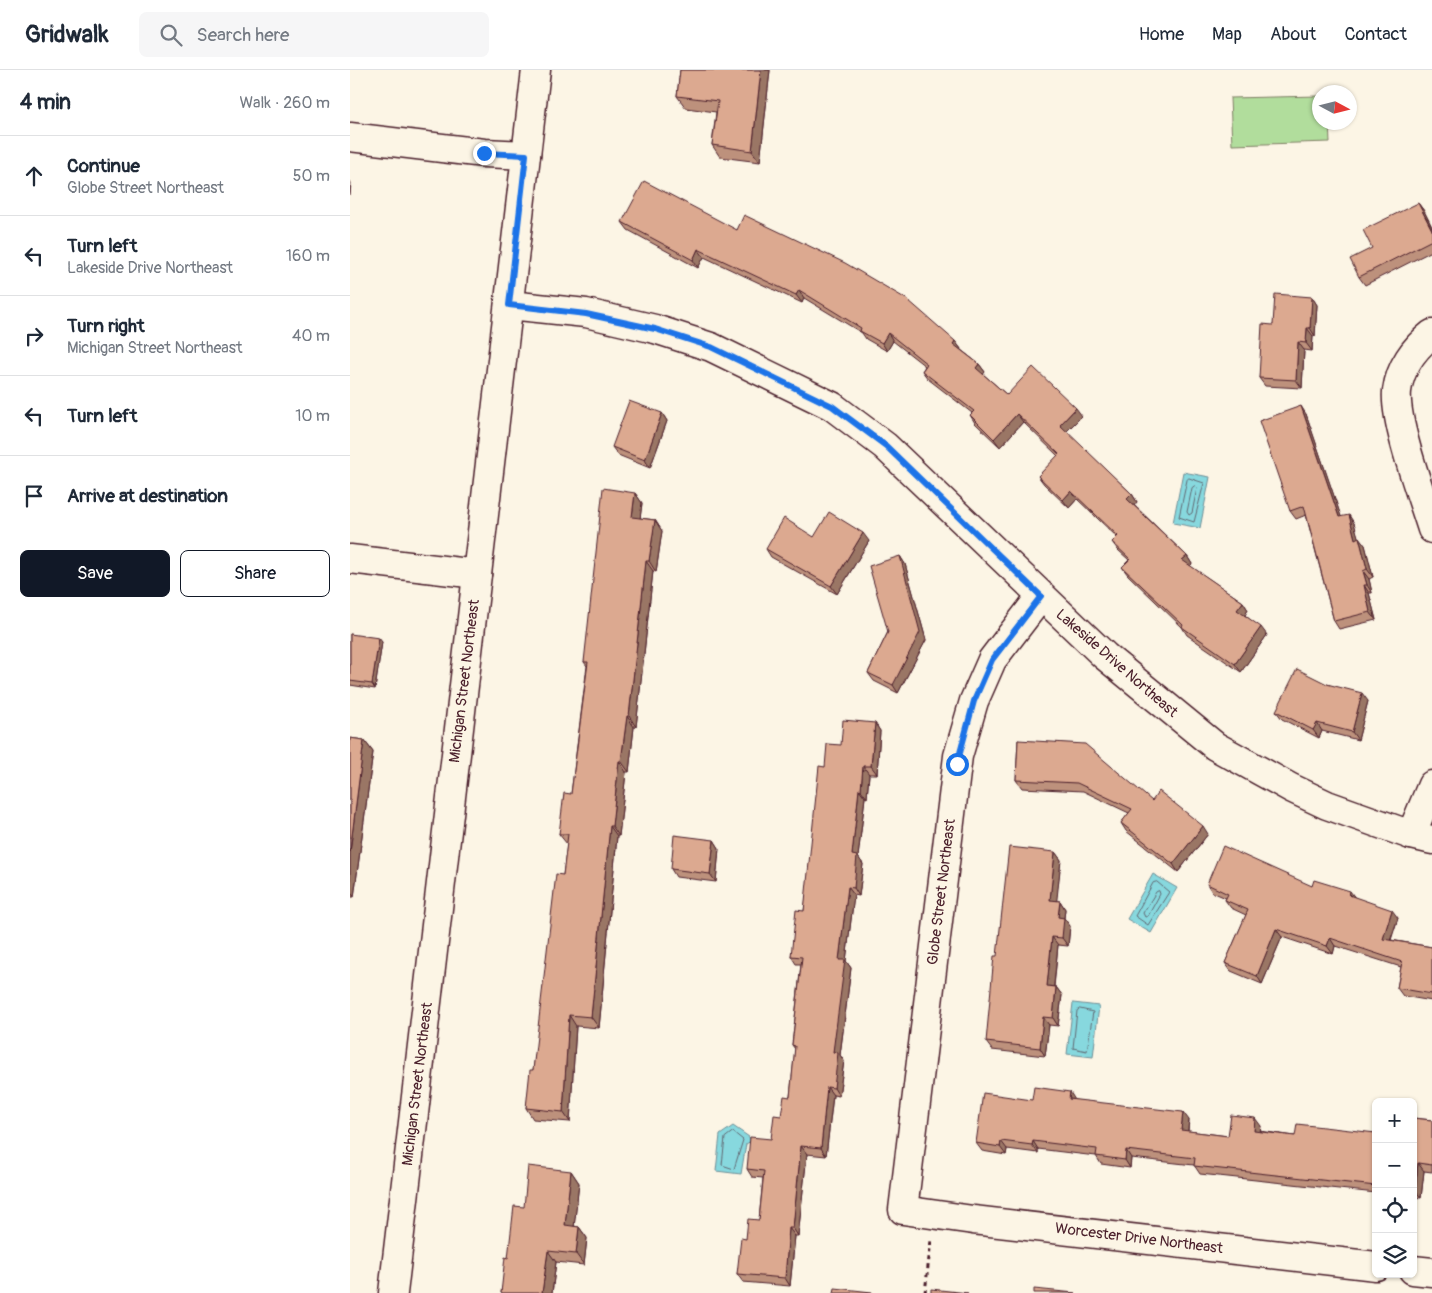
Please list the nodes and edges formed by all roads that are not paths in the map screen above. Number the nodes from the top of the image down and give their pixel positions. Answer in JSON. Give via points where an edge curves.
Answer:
{"nodes":[{"id":1,"x":536,"y":70,"type":"edge"},
{"id":2,"x":350,"y":137,"type":"edge"},
{"id":3,"x":526,"y":155,"type":"junction"},
{"id":4,"x":509,"y":305,"type":"junction"},
{"id":5,"x":1432,"y":334,"type":"edge"},
{"id":6,"x":1432,"y":529,"type":"edge"},
{"id":7,"x":350,"y":559,"type":"edge"},
{"id":8,"x":477,"y":574,"type":"junction"},
{"id":9,"x":1041,"y":596,"type":"junction"},
{"id":10,"x":1432,"y":785,"type":"edge"},
{"id":11,"x":1422,"y":838,"type":"edge"},
{"id":12,"x":903,"y":1210,"type":"joint"},
{"id":13,"x":1372,"y":1266,"type":"edge"},
{"id":14,"x":1417,"y":1270,"type":"edge"},
{"id":15,"x":1432,"y":1272,"type":"edge"},
{"id":16,"x":393,"y":1293,"type":"edge"}],
"edges":[{"from":1,"to":3,"type":"street","name":"Michigan Street Northeast"},
{"from":2,"to":3,"type":"street"},
{"from":3,"to":4,"type":"street","name":"Michigan Street Northeast"},
{"from":4,"to":8,"type":"street","name":"Michigan Street Northeast"},
{"from":4,"to":9,"type":"street","name":"Lakeside Drive Northeast","via":[[586,314],[655,329],[711,347],[832,406],[886,446]]},
{"from":5,"to":6,"type":"street","via":[[1410,356],[1400,376],[1397,393],[1400,419]]},
{"from":7,"to":8,"type":"street"},
{"from":8,"to":16,"type":"street","name":"Michigan Street Northeast"},
{"from":9,"to":11,"type":"street","name":"Lakeside Drive Northeast","via":[[1105,656],[1215,746],[1327,805]]},
{"from":9,"to":12,"type":"street","name":"Globe Street Northeast","via":[[992,660],[974,701],[958,756]]},
{"from":10,"to":11,"type":"street"},
{"from":12,"to":13,"type":"street","name":"Worcester Drive Northeast"},
{"from":14,"to":15,"type":"street"}]}
